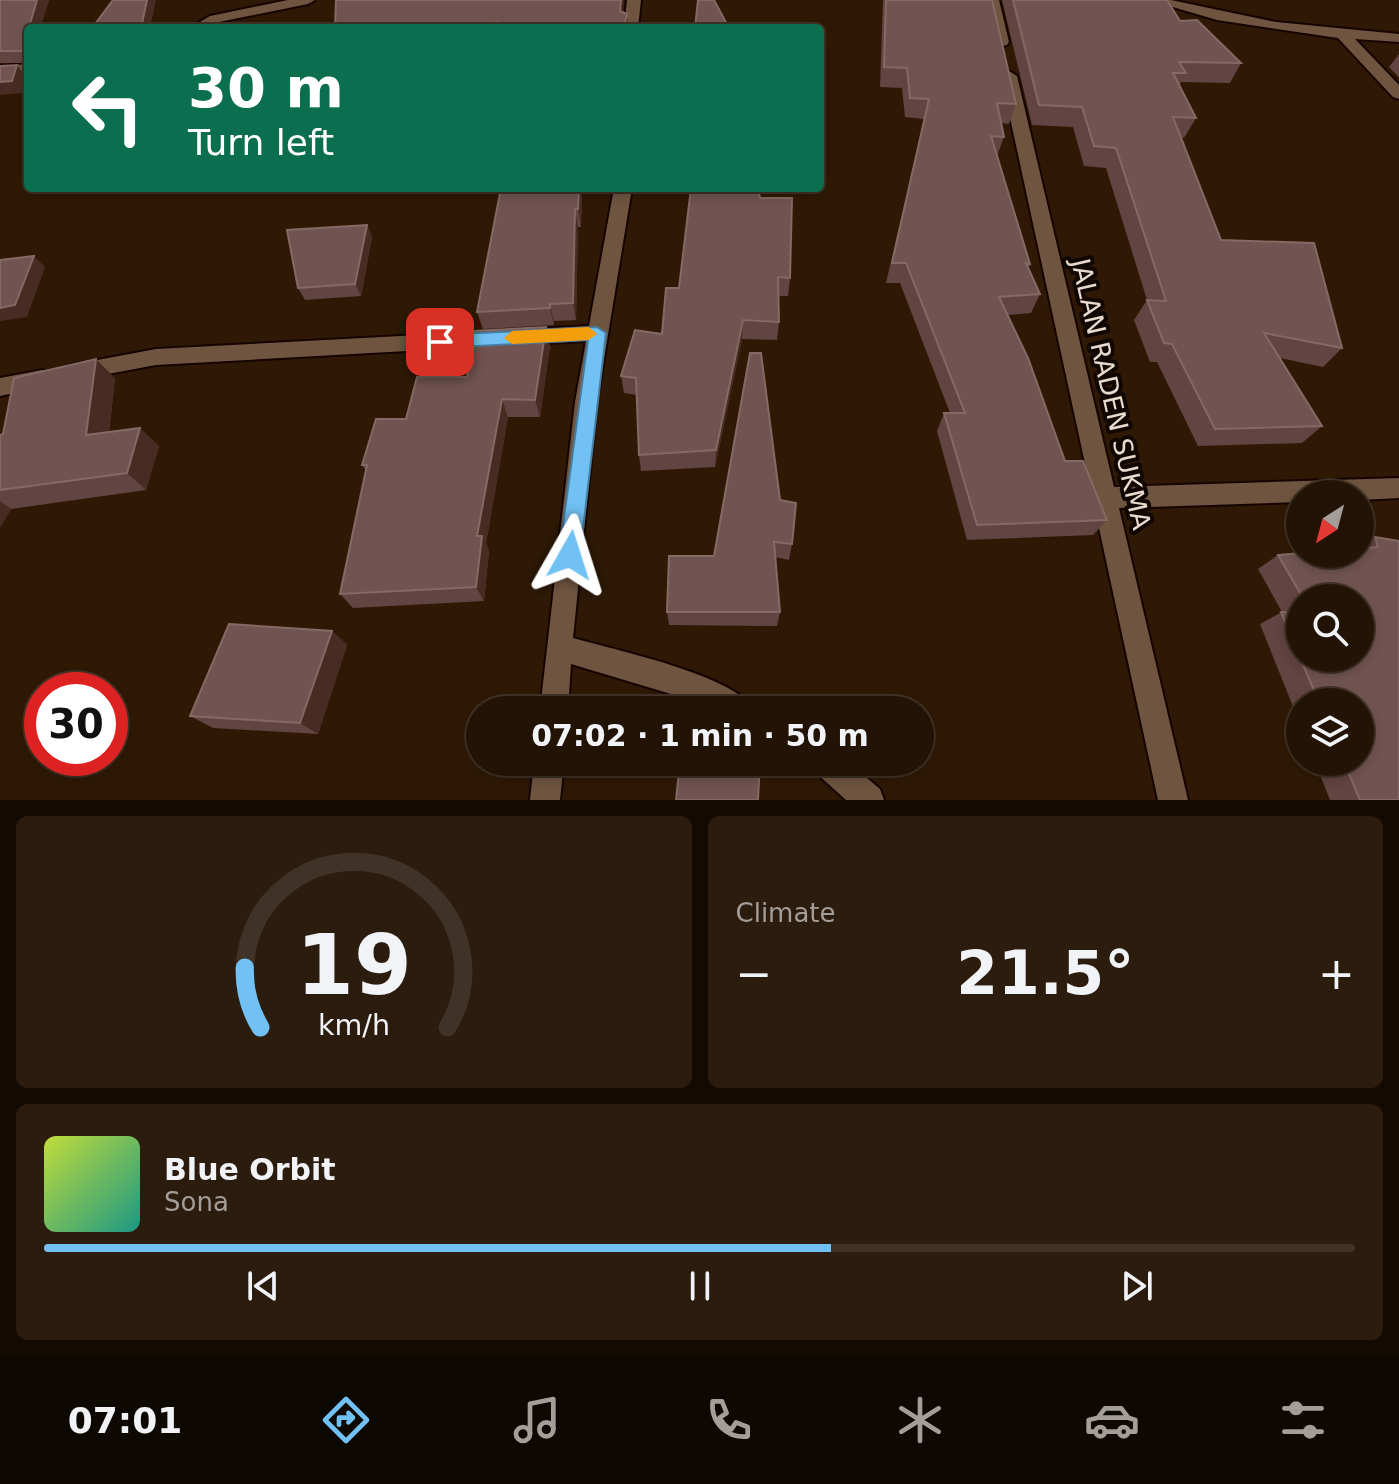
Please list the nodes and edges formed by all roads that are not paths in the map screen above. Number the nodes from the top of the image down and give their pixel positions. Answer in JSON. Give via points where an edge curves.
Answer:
{"nodes":[{"id":1,"x":308,"y":0,"type":"edge"},
{"id":2,"x":634,"y":0,"type":"edge"},
{"id":3,"x":992,"y":0,"type":"edge"},
{"id":4,"x":1156,"y":0,"type":"edge"},
{"id":5,"x":205,"y":24,"type":"edge"},
{"id":6,"x":631,"y":24,"type":"edge"},
{"id":7,"x":1342,"y":34,"type":"junction"},
{"id":8,"x":1399,"y":38,"type":"edge"},
{"id":9,"x":24,"y":69,"type":"edge"},
{"id":10,"x":0,"y":71,"type":"edge"},
{"id":11,"x":1399,"y":94,"type":"edge"},
{"id":12,"x":622,"y":192,"type":"edge"},
{"id":13,"x":597,"y":333,"type":"junction"},
{"id":14,"x":0,"y":387,"type":"edge"},
{"id":15,"x":1399,"y":488,"type":"edge"},
{"id":16,"x":1106,"y":498,"type":"junction"},
{"id":17,"x":559,"y":647,"type":"junction"},
{"id":18,"x":555,"y":696,"type":"edge"},
{"id":19,"x":715,"y":696,"type":"edge"},
{"id":20,"x":548,"y":776,"type":"edge"},
{"id":21,"x":841,"y":776,"type":"edge"},
{"id":22,"x":545,"y":800,"type":"edge"},
{"id":23,"x":869,"y":800,"type":"edge"},
{"id":24,"x":1173,"y":800,"type":"edge"}],
"edges":[{"from":1,"to":5,"type":"street"},
{"from":2,"to":6,"type":"street"},
{"from":3,"to":16,"type":"street","name":"JALAN RADEN SUKMA"},
{"from":4,"to":7,"type":"street","via":[[1239,23]]},
{"from":7,"to":8,"type":"street"},
{"from":7,"to":11,"type":"street"},
{"from":9,"to":10,"type":"street"},
{"from":12,"to":13,"type":"street"},
{"from":13,"to":14,"type":"street","via":[[156,357]]},
{"from":13,"to":17,"type":"street"},
{"from":15,"to":16,"type":"street"},
{"from":16,"to":24,"type":"street","name":"JALAN RADEN SUKMA"},
{"from":17,"to":18,"type":"street"},
{"from":17,"to":19,"type":"street"},
{"from":20,"to":22,"type":"street"},
{"from":21,"to":23,"type":"street"}]}
